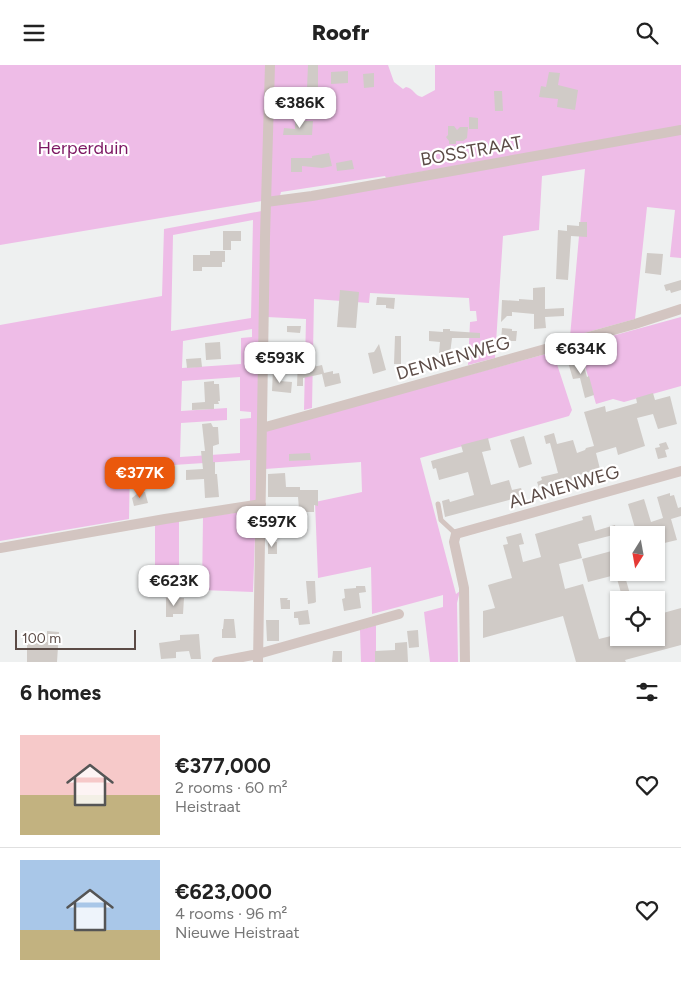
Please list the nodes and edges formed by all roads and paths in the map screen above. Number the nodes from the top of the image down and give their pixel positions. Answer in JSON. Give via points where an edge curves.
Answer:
{"nodes":[{"id":1,"x":270,"y":65,"type":"edge"},
{"id":2,"x":681,"y":130,"type":"edge"},
{"id":3,"x":266,"y":202,"type":"junction"},
{"id":4,"x":681,"y":309,"type":"edge"},
{"id":5,"x":262,"y":428,"type":"junction"},
{"id":6,"x":681,"y":471,"type":"edge"},
{"id":7,"x":438,"y":504,"type":"dead end"},
{"id":8,"x":261,"y":505,"type":"junction"},
{"id":9,"x":456,"y":534,"type":"junction"},
{"id":10,"x":0,"y":547,"type":"edge"},
{"id":11,"x":399,"y":614,"type":"dead end"},
{"id":12,"x":258,"y":658,"type":"edge"},
{"id":13,"x":217,"y":662,"type":"edge"},
{"id":14,"x":465,"y":662,"type":"edge"}],
"edges":[{"from":1,"to":3,"type":"street"},
{"from":2,"to":3,"type":"street","name":"BOSSTRAAT"},
{"from":3,"to":5,"type":"street"},
{"from":4,"to":5,"type":"street","name":"DENNENWEG"},
{"from":5,"to":8,"type":"street"},
{"from":6,"to":9,"type":"street","name":"ALANENWEG"},
{"from":7,"to":9,"type":"lane","via":[[441,520]]},
{"from":8,"to":10,"type":"street"},
{"from":8,"to":12,"type":"street"},
{"from":9,"to":14,"type":"street","via":[[454,542],[464,588]]},
{"from":11,"to":12,"type":"street"},
{"from":12,"to":13,"type":"street"}]}
